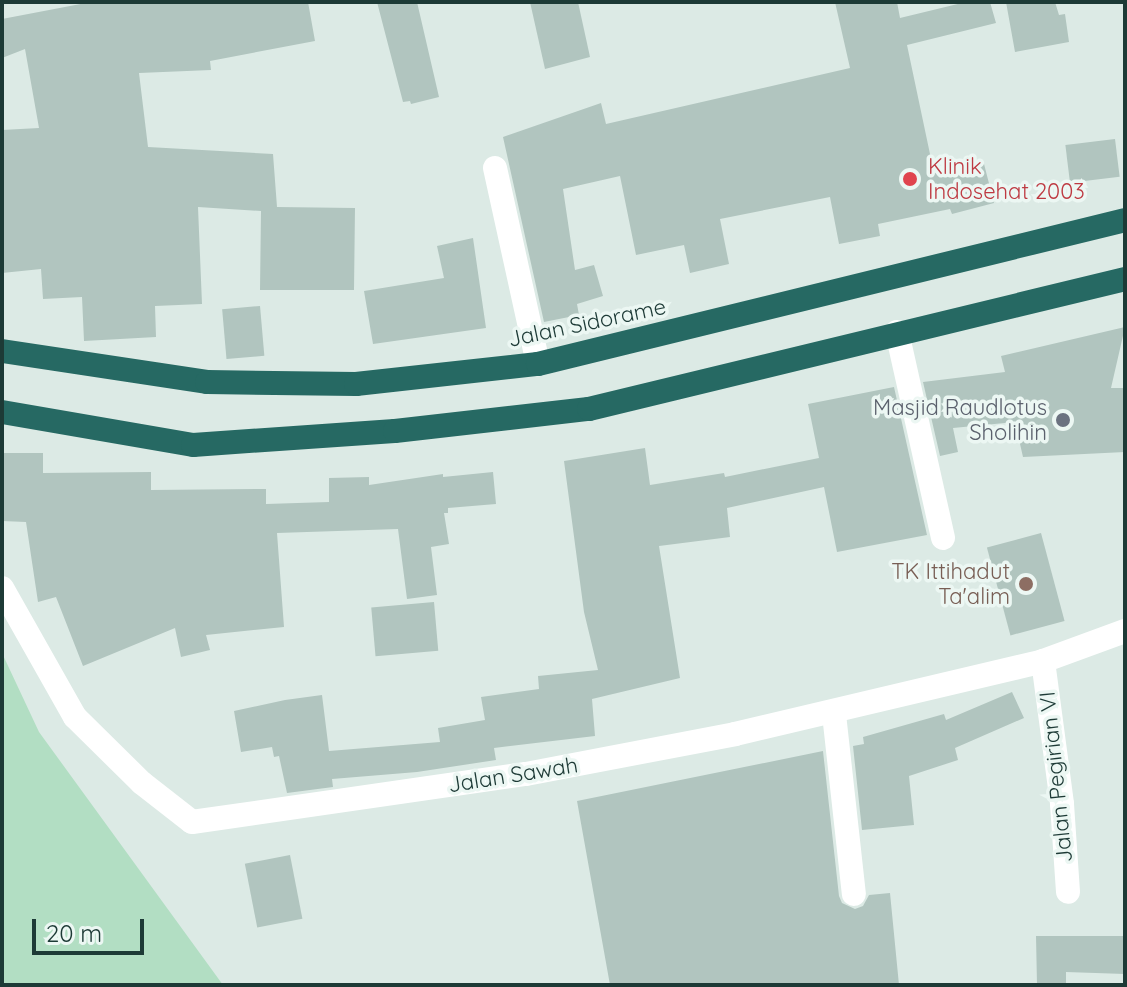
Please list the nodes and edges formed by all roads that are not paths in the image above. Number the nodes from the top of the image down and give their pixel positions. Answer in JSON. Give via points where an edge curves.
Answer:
{"nodes":[{"id":1,"x":495,"y":168,"type":"dead end"},
{"id":2,"x":1125,"y":220,"type":"edge"},
{"id":3,"x":1125,"y":279,"type":"edge"},
{"id":4,"x":897,"y":332,"type":"junction"},
{"id":5,"x":2,"y":351,"type":"edge"},
{"id":6,"x":538,"y":364,"type":"junction"},
{"id":7,"x":2,"y":412,"type":"edge"},
{"id":8,"x":943,"y":538,"type":"dead end"},
{"id":9,"x":2,"y":588,"type":"edge"},
{"id":10,"x":1125,"y":631,"type":"edge"},
{"id":11,"x":1043,"y":661,"type":"junction"},
{"id":12,"x":834,"y":714,"type":"junction"},
{"id":13,"x":1068,"y":892,"type":"dead end"},
{"id":14,"x":854,"y":894,"type":"dead end"}],
"edges":[{"from":1,"to":6,"type":"street"},
{"from":2,"to":6,"type":"highway","name":"Jalan Sidorame"},
{"from":3,"to":4,"type":"highway"},
{"from":4,"to":7,"type":"highway","via":[[589,409],[395,431],[193,445]]},
{"from":4,"to":8,"type":"street"},
{"from":5,"to":6,"type":"highway","name":"Jalan Sidorame","via":[[207,382],[356,384]]},
{"from":9,"to":12,"type":"street","name":"Jalan Sawah","via":[[75,717],[142,783],[192,822],[526,774]]},
{"from":10,"to":11,"type":"street","name":"Jalan Sawah"},
{"from":11,"to":12,"type":"street","name":"Jalan Sawah"},
{"from":11,"to":13,"type":"street","name":"Jalan Pegirian VI"},
{"from":12,"to":14,"type":"street"}]}
